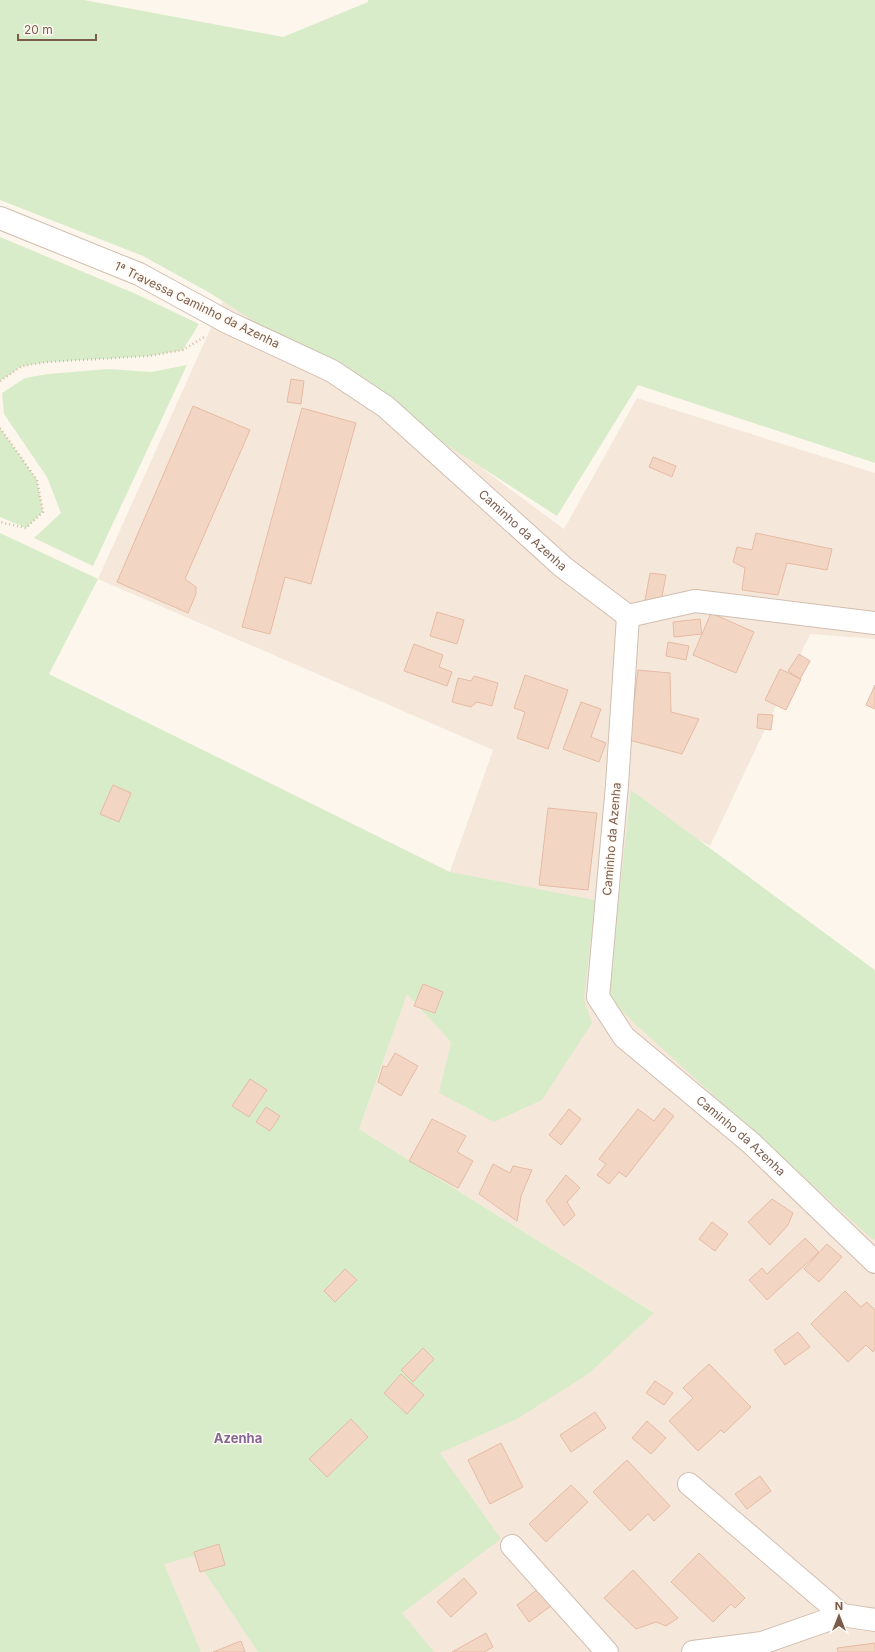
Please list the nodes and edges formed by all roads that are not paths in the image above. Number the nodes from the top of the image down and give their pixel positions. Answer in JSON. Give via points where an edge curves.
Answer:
{"nodes":[{"id":1,"x":0,"y":218,"type":"edge"},
{"id":2,"x":386,"y":406,"type":"joint"},
{"id":3,"x":628,"y":616,"type":"junction"},
{"id":4,"x":875,"y":623,"type":"edge"},
{"id":5,"x":875,"y":1262,"type":"edge"},
{"id":6,"x":689,"y":1484,"type":"dead end"},
{"id":7,"x":512,"y":1546,"type":"dead end"},
{"id":8,"x":842,"y":1615,"type":"junction"},
{"id":9,"x":875,"y":1620,"type":"edge"},
{"id":10,"x":607,"y":1652,"type":"edge"},
{"id":11,"x":693,"y":1652,"type":"edge"}],
"edges":[{"from":1,"to":2,"type":"street","name":"1ª Travessa Caminho da Azenha","via":[[139,274],[227,322],[332,371]]},
{"from":2,"to":3,"type":"street","name":"Caminho da Azenha","via":[[563,566]]},
{"from":3,"to":4,"type":"street","via":[[695,601]]},
{"from":3,"to":5,"type":"street","name":"Caminho da Azenha","via":[[617,785],[598,997],[624,1037],[751,1143]]},
{"from":6,"to":8,"type":"street"},
{"from":7,"to":10,"type":"street"},
{"from":8,"to":9,"type":"street"},
{"from":8,"to":11,"type":"street","via":[[762,1643]]}]}
